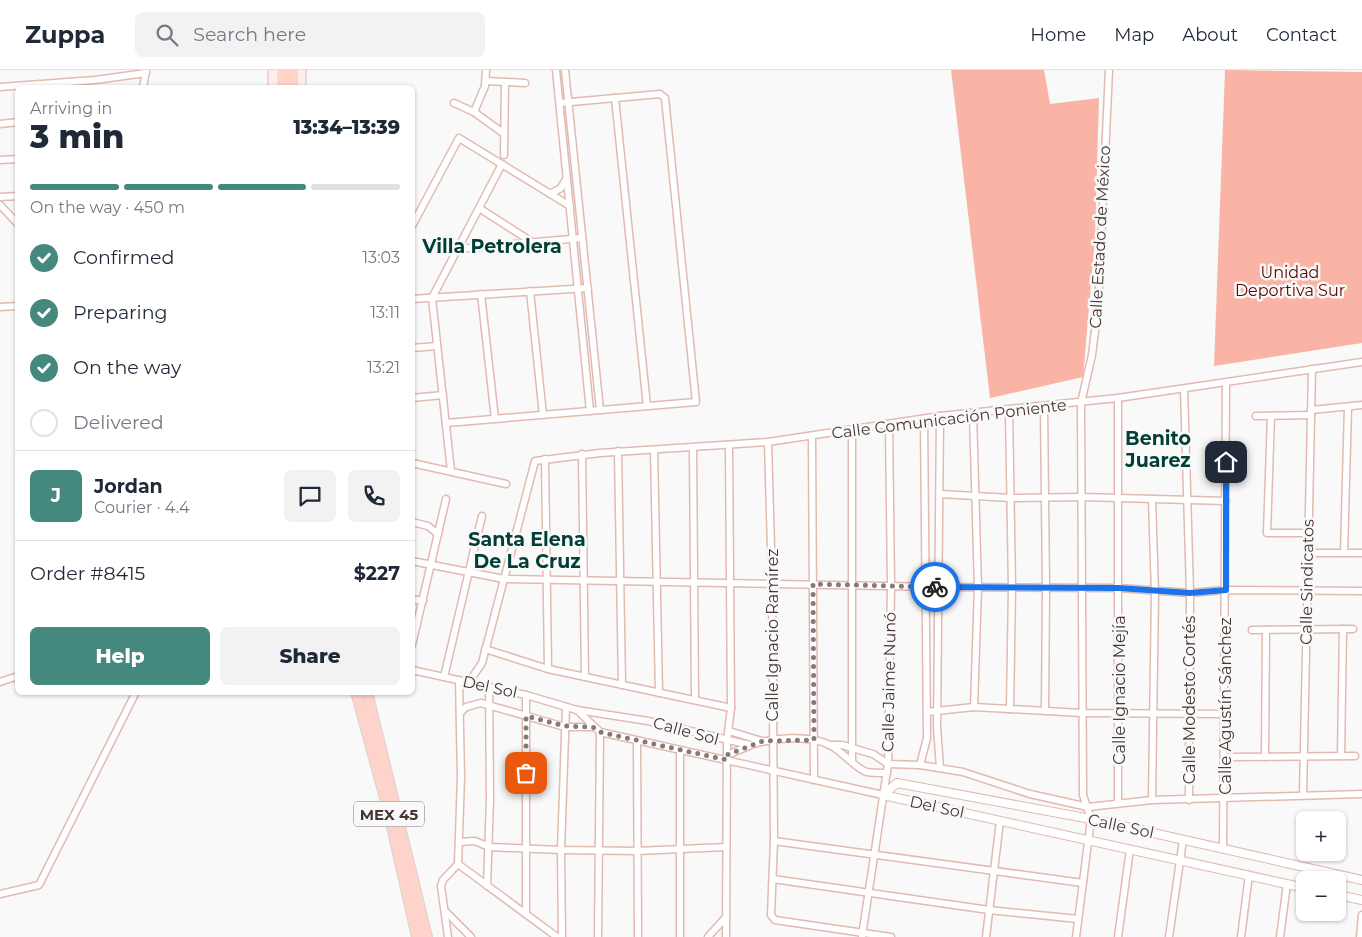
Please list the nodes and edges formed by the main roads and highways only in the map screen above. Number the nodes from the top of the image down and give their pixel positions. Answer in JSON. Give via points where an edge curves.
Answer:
{"nodes":[{"id":1,"x":273,"y":70,"type":"edge"},
{"id":2,"x":284,"y":70,"type":"edge"},
{"id":3,"x":293,"y":70,"type":"edge"},
{"id":4,"x":301,"y":70,"type":"edge"},
{"id":5,"x":273,"y":85,"type":"edge"},
{"id":6,"x":284,"y":85,"type":"edge"},
{"id":7,"x":293,"y":85,"type":"edge"},
{"id":8,"x":301,"y":85,"type":"edge"},
{"id":9,"x":357,"y":695,"type":"edge"},
{"id":10,"x":368,"y":695,"type":"edge"},
{"id":11,"x":418,"y":937,"type":"edge"},
{"id":12,"x":427,"y":937,"type":"edge"}],
"edges":[{"from":1,"to":5,"type":"main road"},
{"from":2,"to":6,"type":"highway"},
{"from":3,"to":7,"type":"highway"},
{"from":4,"to":8,"type":"main road"},
{"from":9,"to":11,"type":"highway","number":"MEX 45"},
{"from":10,"to":12,"type":"highway","number":"MEX 45"}]}
